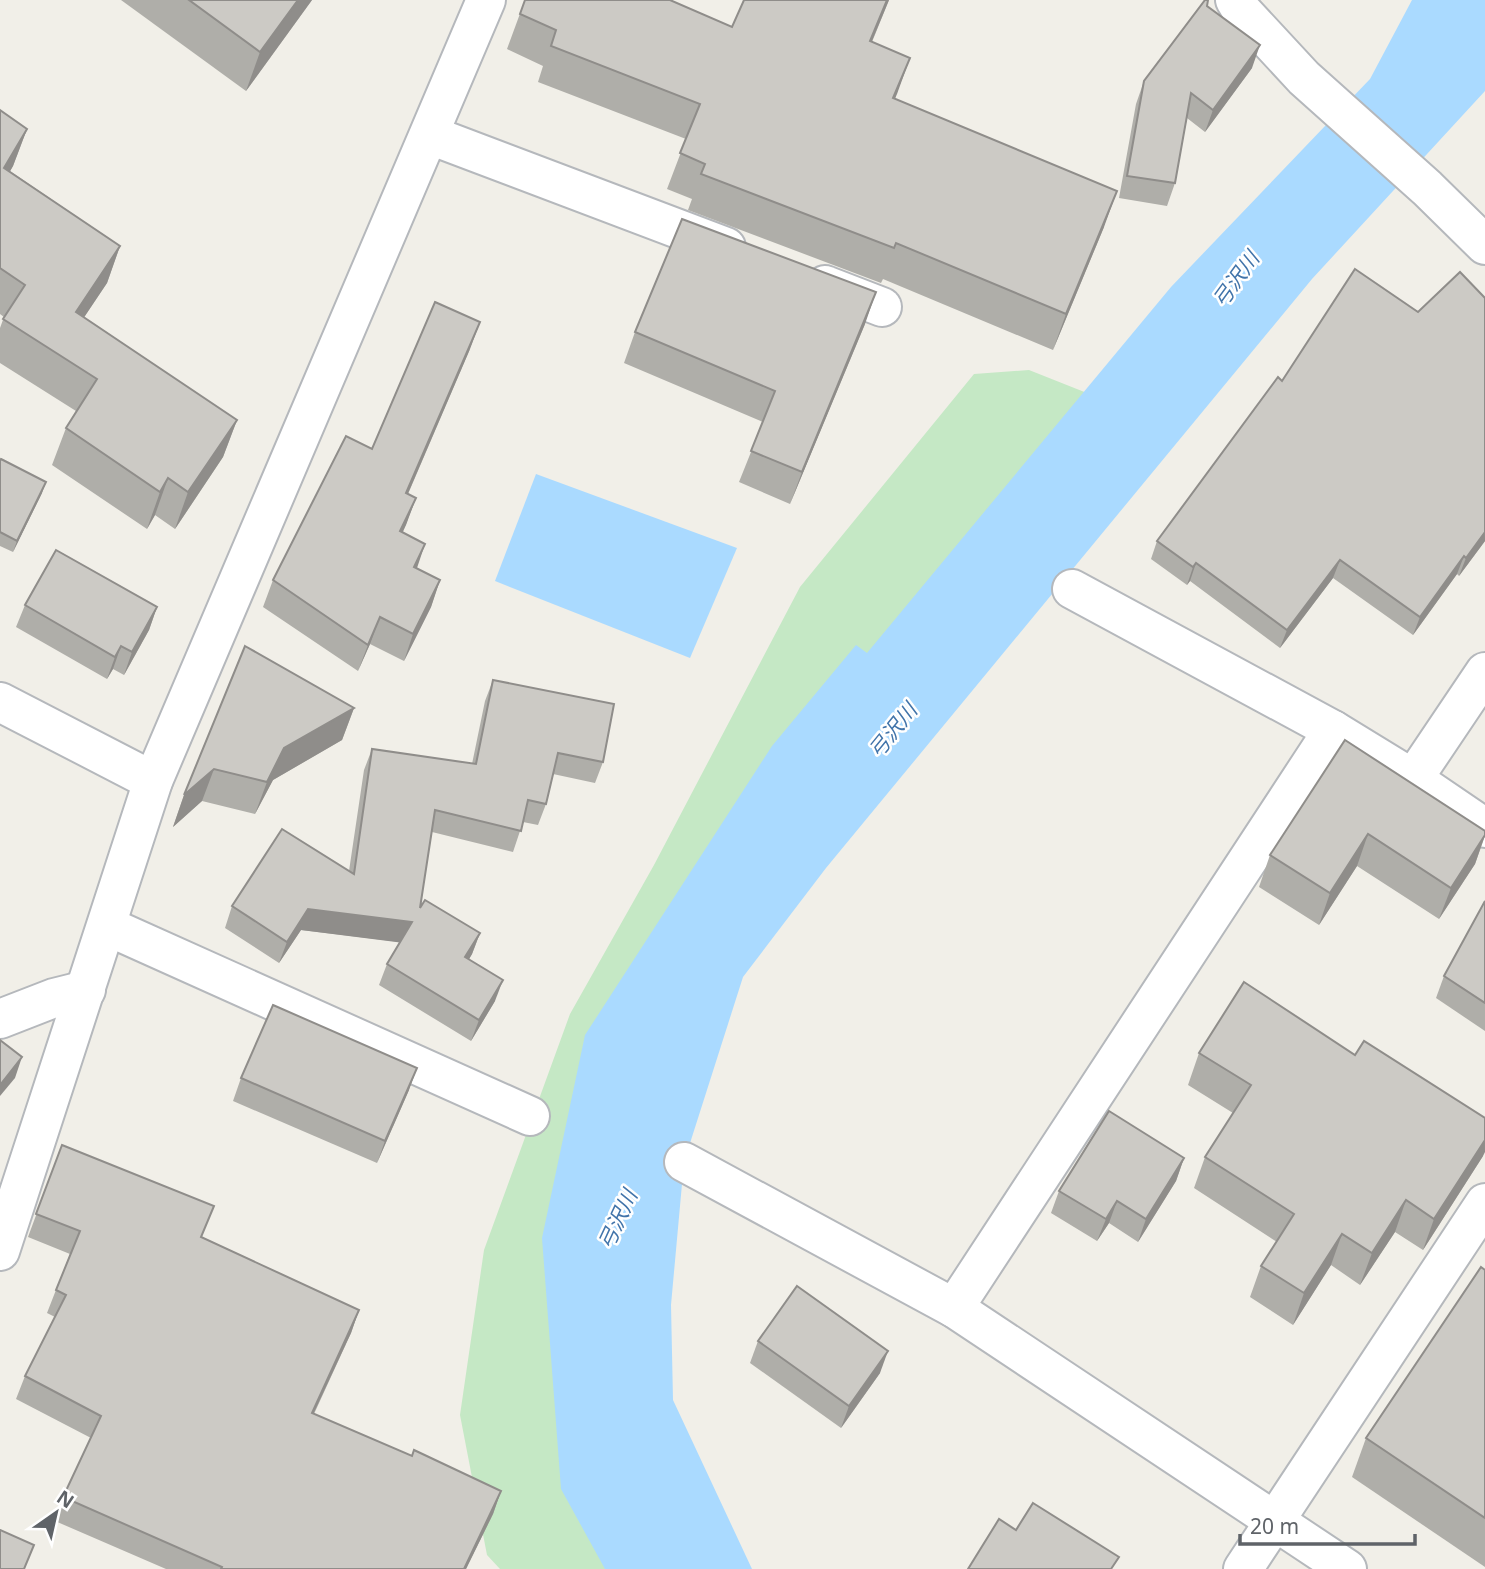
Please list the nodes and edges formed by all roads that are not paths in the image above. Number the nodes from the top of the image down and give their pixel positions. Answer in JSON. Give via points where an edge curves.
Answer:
{"nodes":[{"id":1,"x":486,"y":0,"type":"edge"},
{"id":2,"x":1235,"y":0,"type":"edge"},
{"id":3,"x":430,"y":135,"type":"junction"},
{"id":4,"x":1485,"y":245,"type":"edge"},
{"id":5,"x":753,"y":258,"type":"edge"},
{"id":6,"x":791,"y":272,"type":"edge"},
{"id":7,"x":882,"y":307,"type":"dead end"},
{"id":8,"x":1072,"y":589,"type":"dead end"},
{"id":9,"x":1485,"y":672,"type":"edge"},
{"id":10,"x":0,"y":702,"type":"edge"},
{"id":11,"x":1333,"y":730,"type":"junction"},
{"id":12,"x":1413,"y":779,"type":"junction"},
{"id":13,"x":153,"y":781,"type":"junction"},
{"id":14,"x":1485,"y":828,"type":"edge"},
{"id":15,"x":107,"y":926,"type":"junction"},
{"id":16,"x":86,"y":990,"type":"junction"},
{"id":17,"x":0,"y":1019,"type":"edge"},
{"id":18,"x":530,"y":1116,"type":"dead end"},
{"id":19,"x":684,"y":1163,"type":"dead end"},
{"id":20,"x":1485,"y":1203,"type":"edge"},
{"id":21,"x":0,"y":1251,"type":"edge"},
{"id":22,"x":954,"y":1308,"type":"junction"},
{"id":23,"x":1275,"y":1521,"type":"junction"},
{"id":24,"x":1243,"y":1569,"type":"edge"},
{"id":25,"x":1347,"y":1569,"type":"edge"}],
"edges":[{"from":1,"to":3,"type":"street"},
{"from":2,"to":4,"type":"street","via":[[1304,78]]},
{"from":3,"to":5,"type":"street"},
{"from":3,"to":13,"type":"street"},
{"from":6,"to":7,"type":"street"},
{"from":8,"to":11,"type":"street"},
{"from":9,"to":12,"type":"street"},
{"from":10,"to":13,"type":"street"},
{"from":11,"to":12,"type":"street"},
{"from":11,"to":22,"type":"street"},
{"from":12,"to":14,"type":"street"},
{"from":13,"to":15,"type":"street"},
{"from":15,"to":16,"type":"street"},
{"from":15,"to":18,"type":"street"},
{"from":16,"to":17,"type":"street"},
{"from":16,"to":21,"type":"street"},
{"from":19,"to":22,"type":"street"},
{"from":20,"to":23,"type":"street"},
{"from":22,"to":23,"type":"street"},
{"from":23,"to":24,"type":"street"},
{"from":23,"to":25,"type":"street"}]}
